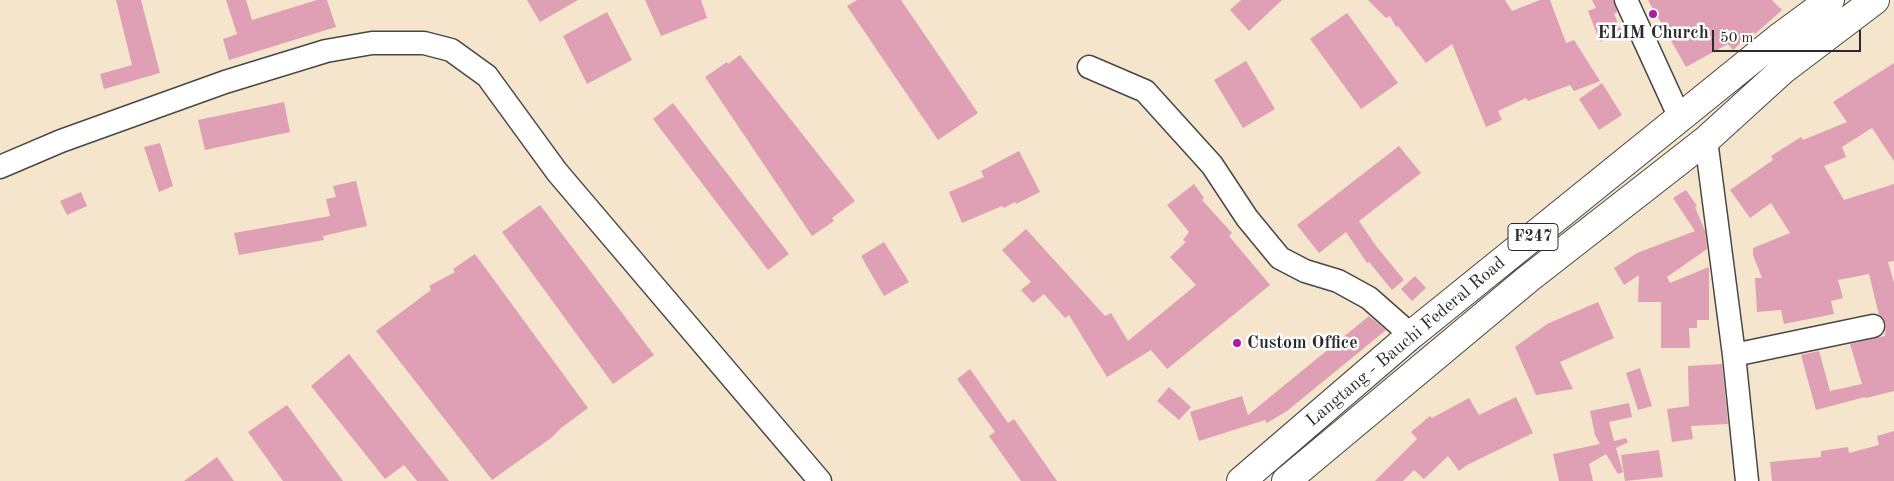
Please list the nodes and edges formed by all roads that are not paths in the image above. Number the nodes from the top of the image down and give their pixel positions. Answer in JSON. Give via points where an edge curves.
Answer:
{"nodes":[{"id":1,"x":1626,"y":0,"type":"edge"},
{"id":2,"x":1830,"y":0,"type":"edge"},
{"id":3,"x":1875,"y":0,"type":"edge"},
{"id":4,"x":1089,"y":67,"type":"dead end"},
{"id":5,"x":1680,"y":118,"type":"junction"},
{"id":6,"x":1706,"y":140,"type":"junction"},
{"id":7,"x":0,"y":167,"type":"edge"},
{"id":8,"x":1873,"y":326,"type":"dead end"},
{"id":9,"x":1411,"y":335,"type":"junction"},
{"id":10,"x":1734,"y":355,"type":"junction"},
{"id":11,"x":820,"y":481,"type":"edge"},
{"id":12,"x":1241,"y":481,"type":"edge"},
{"id":13,"x":1286,"y":481,"type":"edge"},
{"id":14,"x":1747,"y":481,"type":"edge"}],
"edges":[{"from":1,"to":5,"type":"street"},
{"from":2,"to":5,"type":"main road","name":"Langtang - Bauchi Federal Road","number":"F247"},
{"from":3,"to":6,"type":"main road","number":"F247","via":[[1784,69]]},
{"from":4,"to":9,"type":"street","via":[[1145,91],[1212,165],[1247,218],[1280,258],[1304,271],[1338,281],[1369,298]]},
{"from":5,"to":9,"type":"main road","name":"Langtang - Bauchi Federal Road","number":"F247"},
{"from":6,"to":10,"type":"street"},
{"from":6,"to":13,"type":"main road","number":"F247","via":[[1528,279]]},
{"from":7,"to":11,"type":"street","via":[[61,141],[225,82],[326,51],[372,43],[424,43],[451,50],[487,76],[557,172]]},
{"from":8,"to":10,"type":"street"},
{"from":9,"to":12,"type":"main road","name":"Langtang - Bauchi Federal Road","number":"F247"},
{"from":10,"to":14,"type":"street"}]}
